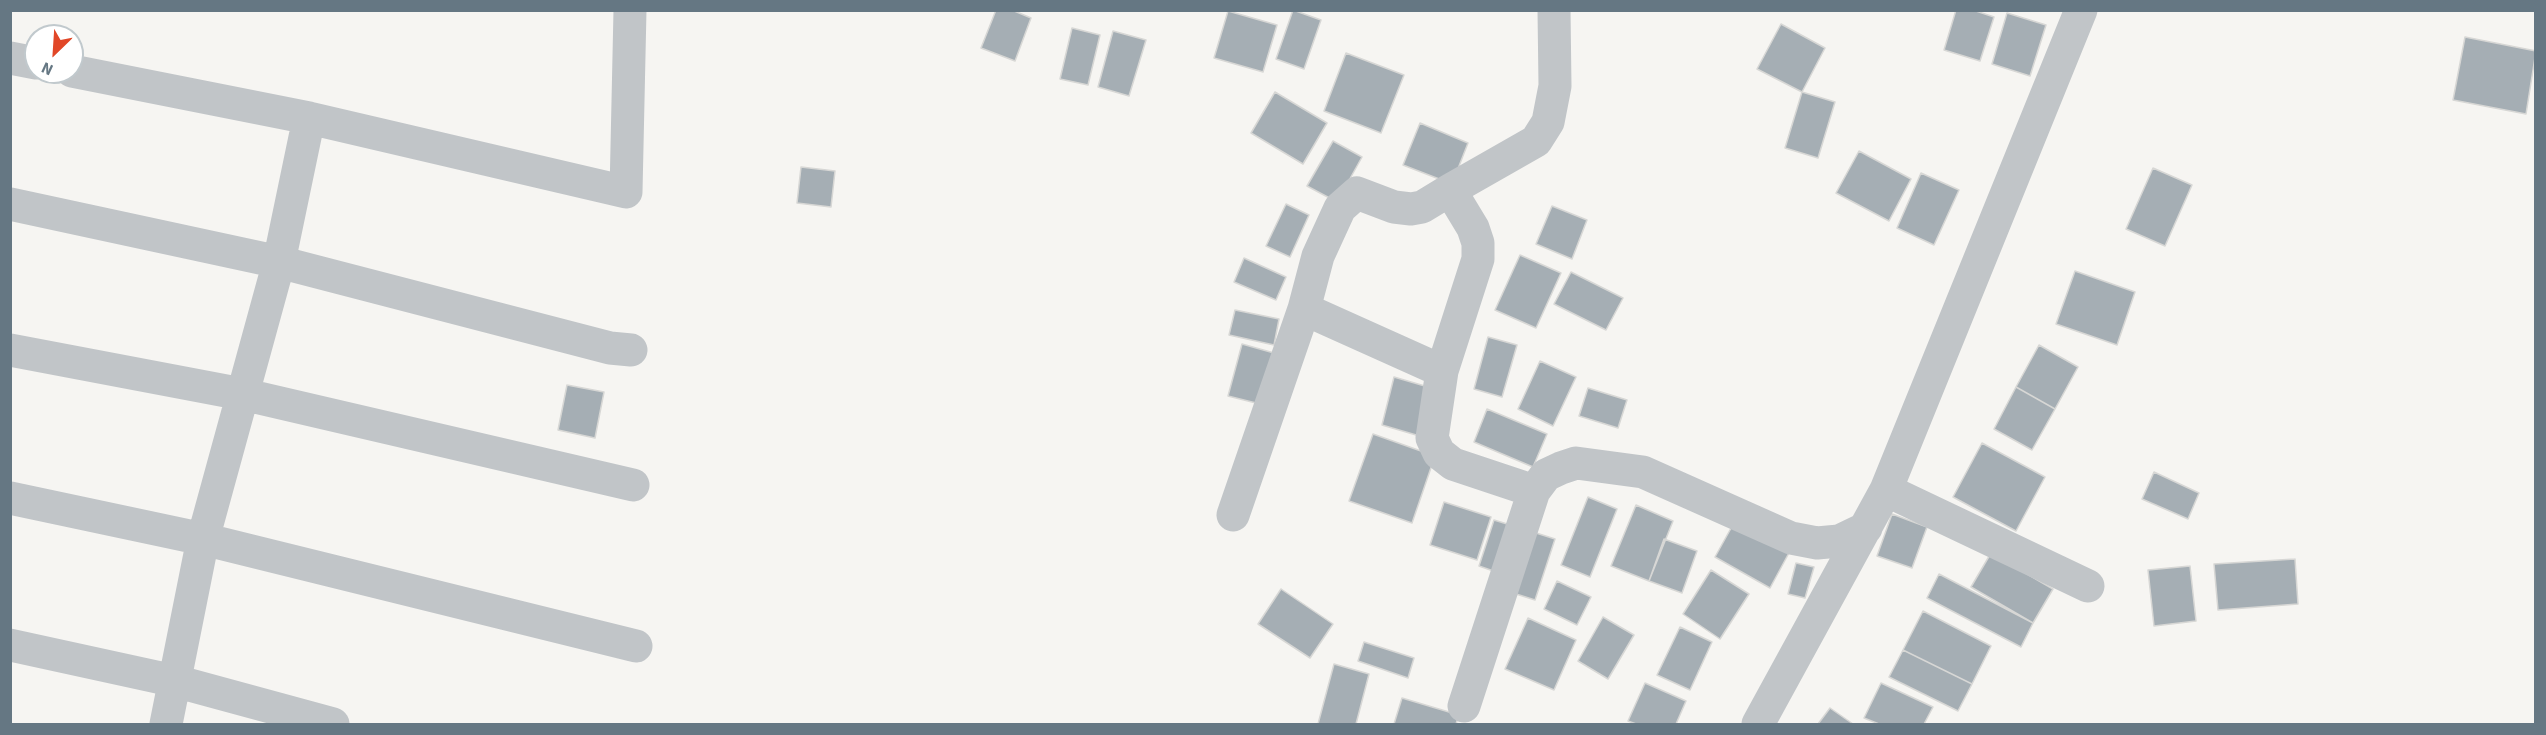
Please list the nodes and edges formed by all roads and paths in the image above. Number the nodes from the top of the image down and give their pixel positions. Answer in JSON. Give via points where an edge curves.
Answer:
{"nodes":[{"id":1,"x":630,"y":10,"type":"edge"},
{"id":2,"x":1554,"y":10,"type":"edge"},
{"id":3,"x":2081,"y":10,"type":"edge"},
{"id":4,"x":84,"y":73,"type":"edge"},
{"id":5,"x":309,"y":118,"type":"junction"},
{"id":6,"x":1450,"y":190,"type":"junction"},
{"id":7,"x":10,"y":204,"type":"edge"},
{"id":8,"x":279,"y":262,"type":"junction"},
{"id":9,"x":1304,"y":309,"type":"junction"},
{"id":10,"x":10,"y":350,"type":"edge"},
{"id":11,"x":631,"y":350,"type":"dead end"},
{"id":12,"x":1442,"y":371,"type":"junction"},
{"id":13,"x":242,"y":394,"type":"junction"},
{"id":14,"x":633,"y":484,"type":"dead end"},
{"id":15,"x":1886,"y":490,"type":"junction"},
{"id":16,"x":1534,"y":491,"type":"junction"},
{"id":17,"x":10,"y":498,"type":"edge"},
{"id":18,"x":1233,"y":515,"type":"dead end"},
{"id":19,"x":1866,"y":528,"type":"junction"},
{"id":20,"x":203,"y":539,"type":"junction"},
{"id":21,"x":2088,"y":586,"type":"dead end"},
{"id":22,"x":10,"y":645,"type":"edge"},
{"id":23,"x":636,"y":646,"type":"dead end"},
{"id":24,"x":175,"y":681,"type":"junction"},
{"id":25,"x":1464,"y":706,"type":"dead end"},
{"id":26,"x":166,"y":724,"type":"edge"},
{"id":27,"x":333,"y":724,"type":"edge"},
{"id":28,"x":1758,"y":724,"type":"edge"}],
"edges":[{"from":1,"to":5,"type":"street","via":[[626,192]]},
{"from":2,"to":6,"type":"street","via":[[1555,86],[1548,122],[1536,141]]},
{"from":3,"to":15,"type":"street"},
{"from":4,"to":5,"type":"street"},
{"from":5,"to":8,"type":"street"},
{"from":6,"to":9,"type":"street","via":[[1422,207],[1411,209],[1394,207],[1367,195],[1350,196],[1340,208],[1318,256]]},
{"from":6,"to":12,"type":"street","via":[[1473,228],[1478,259]]},
{"from":7,"to":8,"type":"street"},
{"from":8,"to":11,"type":"street","via":[[610,348]]},
{"from":8,"to":13,"type":"street"},
{"from":9,"to":12,"type":"street"},
{"from":9,"to":18,"type":"street"},
{"from":10,"to":13,"type":"street"},
{"from":12,"to":16,"type":"street","via":[[1432,438],[1439,453],[1453,464]]},
{"from":13,"to":14,"type":"street"},
{"from":13,"to":20,"type":"street"},
{"from":15,"to":19,"type":"street"},
{"from":15,"to":21,"type":"street"},
{"from":16,"to":19,"type":"street","via":[[1546,475],[1561,468],[1576,463],[1605,465],[1643,472],[1791,538],[1817,543],[1839,541]]},
{"from":16,"to":25,"type":"street"},
{"from":17,"to":20,"type":"street"},
{"from":19,"to":28,"type":"street"},
{"from":20,"to":23,"type":"street"},
{"from":20,"to":24,"type":"street"},
{"from":22,"to":24,"type":"street"},
{"from":24,"to":26,"type":"street"},
{"from":24,"to":27,"type":"street"}]}
